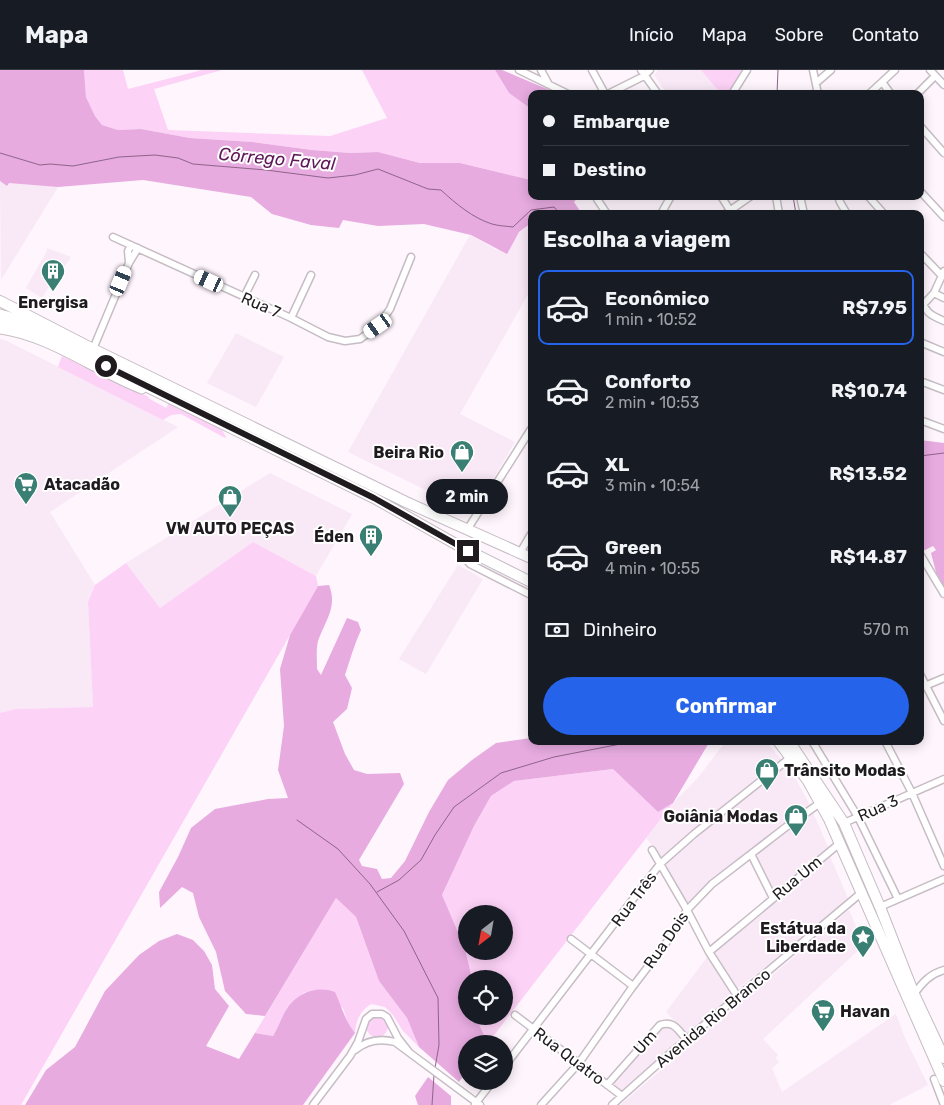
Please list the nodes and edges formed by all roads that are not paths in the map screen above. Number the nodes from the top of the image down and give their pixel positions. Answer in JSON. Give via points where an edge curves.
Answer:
{"nodes":[{"id":1,"x":519,"y":70,"type":"edge"},
{"id":2,"x":541,"y":70,"type":"edge"},
{"id":3,"x":592,"y":70,"type":"edge"},
{"id":4,"x":650,"y":70,"type":"edge"},
{"id":5,"x":747,"y":70,"type":"edge"},
{"id":6,"x":813,"y":70,"type":"edge"},
{"id":7,"x":831,"y":70,"type":"edge"},
{"id":8,"x":895,"y":70,"type":"edge"},
{"id":9,"x":930,"y":70,"type":"edge"},
{"id":10,"x":643,"y":73,"type":"edge"},
{"id":11,"x":935,"y":76,"type":"junction"},
{"id":12,"x":882,"y":82,"type":"junction"},
{"id":13,"x":548,"y":83,"type":"junction"},
{"id":14,"x":816,"y":83,"type":"junction"},
{"id":15,"x":944,"y":86,"type":"edge"},
{"id":16,"x":561,"y":90,"type":"edge"},
{"id":17,"x":604,"y":90,"type":"edge"},
{"id":18,"x":614,"y":90,"type":"edge"},
{"id":19,"x":655,"y":90,"type":"edge"},
{"id":20,"x":736,"y":90,"type":"edge"},
{"id":21,"x":817,"y":90,"type":"edge"},
{"id":22,"x":873,"y":90,"type":"edge"},
{"id":23,"x":888,"y":90,"type":"edge"},
{"id":24,"x":922,"y":90,"type":"edge"},
{"id":25,"x":924,"y":130,"type":"edge"},
{"id":26,"x":944,"y":153,"type":"edge"},
{"id":27,"x":924,"y":195,"type":"edge"},
{"id":28,"x":746,"y":200,"type":"edge"},
{"id":29,"x":872,"y":200,"type":"edge"},
{"id":30,"x":733,"y":210,"type":"edge"},
{"id":31,"x":880,"y":210,"type":"edge"},
{"id":32,"x":944,"y":217,"type":"edge"},
{"id":33,"x":113,"y":237,"type":"dead end"},
{"id":34,"x":134,"y":247,"type":"junction"},
{"id":35,"x":411,"y":257,"type":"dead end"},
{"id":36,"x":924,"y":257,"type":"edge"},
{"id":37,"x":943,"y":274,"type":"edge"},
{"id":38,"x":255,"y":275,"type":"dead end"},
{"id":39,"x":311,"y":275,"type":"dead end"},
{"id":40,"x":934,"y":294,"type":"junction"},
{"id":41,"x":244,"y":298,"type":"junction"},
{"id":42,"x":944,"y":298,"type":"edge"},
{"id":43,"x":0,"y":301,"type":"edge"},
{"id":44,"x":924,"y":304,"type":"edge"},
{"id":45,"x":924,"y":308,"type":"edge"},
{"id":46,"x":0,"y":314,"type":"edge"},
{"id":47,"x":291,"y":318,"type":"junction"},
{"id":48,"x":944,"y":321,"type":"edge"},
{"id":49,"x":0,"y":322,"type":"edge"},
{"id":50,"x":0,"y":329,"type":"edge"},
{"id":51,"x":924,"y":344,"type":"edge"},
{"id":52,"x":86,"y":348,"type":"junction"},
{"id":53,"x":944,"y":352,"type":"edge"},
{"id":54,"x":924,"y":382,"type":"edge"},
{"id":55,"x":944,"y":390,"type":"edge"},
{"id":56,"x":179,"y":403,"type":"junction"},
{"id":57,"x":924,"y":422,"type":"edge"},
{"id":58,"x":944,"y":430,"type":"edge"},
{"id":59,"x":528,"y":434,"type":"edge"},
{"id":60,"x":467,"y":530,"type":"junction"},
{"id":61,"x":528,"y":539,"type":"edge"},
{"id":62,"x":461,"y":547,"type":"junction"},
{"id":63,"x":520,"y":553,"type":"junction"},
{"id":64,"x":528,"y":557,"type":"edge"},
{"id":65,"x":924,"y":562,"type":"edge"},
{"id":66,"x":528,"y":579,"type":"edge"},
{"id":67,"x":528,"y":593,"type":"edge"},
{"id":68,"x":944,"y":594,"type":"edge"},
{"id":69,"x":944,"y":678,"type":"edge"},
{"id":70,"x":924,"y":687,"type":"edge"},
{"id":71,"x":924,"y":689,"type":"edge"},
{"id":72,"x":944,"y":721,"type":"edge"},
{"id":73,"x":781,"y":745,"type":"edge"},
{"id":74,"x":792,"y":745,"type":"edge"},
{"id":75,"x":816,"y":745,"type":"edge"},
{"id":76,"x":887,"y":745,"type":"edge"},
{"id":77,"x":791,"y":758,"type":"junction"},
{"id":78,"x":944,"y":779,"type":"edge"},
{"id":79,"x":912,"y":793,"type":"junction"},
{"id":80,"x":820,"y":804,"type":"junction"},
{"id":81,"x":858,"y":817,"type":"junction"},
{"id":82,"x":844,"y":823,"type":"junction"},
{"id":83,"x":840,"y":843,"type":"junction"},
{"id":84,"x":652,"y":850,"type":"dead end"},
{"id":85,"x":751,"y":854,"type":"junction"},
{"id":86,"x":660,"y":864,"type":"junction"},
{"id":87,"x":944,"y":866,"type":"edge"},
{"id":88,"x":944,"y":879,"type":"edge"},
{"id":89,"x":861,"y":893,"type":"junction"},
{"id":90,"x":773,"y":898,"type":"junction"},
{"id":91,"x":898,"y":899,"type":"junction"},
{"id":92,"x":880,"y":907,"type":"junction"},
{"id":93,"x":687,"y":910,"type":"junction"},
{"id":94,"x":571,"y":939,"type":"dead end"},
{"id":95,"x":709,"y":952,"type":"junction"},
{"id":96,"x":592,"y":954,"type":"junction"},
{"id":97,"x":944,"y":970,"type":"edge"},
{"id":98,"x":633,"y":986,"type":"junction"},
{"id":99,"x":914,"y":994,"type":"junction"},
{"id":100,"x":738,"y":997,"type":"junction"},
{"id":101,"x":515,"y":1015,"type":"dead end"},
{"id":102,"x":389,"y":1019,"type":"junction"},
{"id":103,"x":364,"y":1026,"type":"junction"},
{"id":104,"x":534,"y":1029,"type":"junction"},
{"id":105,"x":378,"y":1040,"type":"junction"},
{"id":106,"x":687,"y":1040,"type":"junction"},
{"id":107,"x":409,"y":1052,"type":"junction"},
{"id":108,"x":350,"y":1056,"type":"junction"},
{"id":109,"x":513,"y":1056,"type":"edge"},
{"id":110,"x":944,"y":1058,"type":"edge"},
{"id":111,"x":579,"y":1064,"type":"junction"},
{"id":112,"x":939,"y":1080,"type":"edge"},
{"id":113,"x":607,"y":1084,"type":"junction"},
{"id":114,"x":487,"y":1090,"type":"edge"},
{"id":115,"x":622,"y":1096,"type":"junction"},
{"id":116,"x":477,"y":1104,"type":"edge"},
{"id":117,"x":313,"y":1105,"type":"edge"},
{"id":118,"x":541,"y":1105,"type":"edge"},
{"id":119,"x":612,"y":1105,"type":"edge"},
{"id":120,"x":944,"y":1105,"type":"edge"}],
"edges":[{"from":1,"to":13,"type":"street"},
{"from":2,"to":13,"type":"street"},
{"from":3,"to":17,"type":"street"},
{"from":4,"to":10,"type":"street"},
{"from":5,"to":20,"type":"street"},
{"from":6,"to":14,"type":"street"},
{"from":7,"to":14,"type":"street"},
{"from":8,"to":12,"type":"street"},
{"from":9,"to":11,"type":"street"},
{"from":10,"to":18,"type":"street"},
{"from":10,"to":19,"type":"street"},
{"from":11,"to":15,"type":"street"},
{"from":11,"to":24,"type":"street"},
{"from":12,"to":22,"type":"street"},
{"from":12,"to":23,"type":"street"},
{"from":13,"to":16,"type":"street"},
{"from":14,"to":21,"type":"street"},
{"from":25,"to":26,"type":"street"},
{"from":27,"to":32,"type":"street"},
{"from":28,"to":30,"type":"street"},
{"from":29,"to":31,"type":"street"},
{"from":33,"to":34,"type":"street","name":"Rua 7"},
{"from":34,"to":41,"type":"street","name":"Rua 7"},
{"from":34,"to":52,"type":"street"},
{"from":35,"to":47,"type":"street","name":"Rua 7","via":[[390,309],[378,326],[360,339],[345,341],[328,337]]},
{"from":36,"to":37,"type":"street"},
{"from":37,"to":40,"type":"street"},
{"from":38,"to":41,"type":"street"},
{"from":39,"to":47,"type":"street"},
{"from":40,"to":42,"type":"street"},
{"from":40,"to":44,"type":"street"},
{"from":41,"to":47,"type":"street","name":"Rua 7"},
{"from":43,"to":52,"type":"highway"},
{"from":45,"to":48,"type":"street"},
{"from":46,"to":52,"type":"main road","via":[[39,325]]},
{"from":49,"to":52,"type":"highway"},
{"from":50,"to":56,"type":"main road","via":[[38,340],[127,383]]},
{"from":51,"to":53,"type":"street"},
{"from":52,"to":56,"type":"highway"},
{"from":52,"to":60,"type":"highway"},
{"from":54,"to":55,"type":"street"},
{"from":56,"to":62,"type":"highway","via":[[374,498]]},
{"from":57,"to":58,"type":"street"},
{"from":59,"to":60,"type":"street"},
{"from":60,"to":62,"type":"highway","via":[[462,536]]},
{"from":60,"to":63,"type":"highway"},
{"from":61,"to":63,"type":"street"},
{"from":62,"to":66,"type":"highway"},
{"from":62,"to":67,"type":"street","via":[[461,554],[470,564]]},
{"from":63,"to":64,"type":"highway"},
{"from":65,"to":68,"type":"street"},
{"from":69,"to":70,"type":"street"},
{"from":71,"to":72,"type":"street"},
{"from":73,"to":77,"type":"highway"},
{"from":74,"to":82,"type":"highway"},
{"from":75,"to":81,"type":"street"},
{"from":76,"to":79,"type":"street","name":"Rua 3"},
{"from":77,"to":80,"type":"highway"},
{"from":77,"to":86,"type":"street","name":"Rua Três"},
{"from":78,"to":79,"type":"street","name":"Rua 3"},
{"from":79,"to":81,"type":"street","name":"Rua 3"},
{"from":79,"to":87,"type":"street"},
{"from":80,"to":83,"type":"highway"},
{"from":80,"to":85,"type":"street","name":"Rua Dois"},
{"from":81,"to":82,"type":"street","name":"Rua 3"},
{"from":81,"to":91,"type":"street"},
{"from":82,"to":92,"type":"highway"},
{"from":83,"to":89,"type":"highway"},
{"from":83,"to":90,"type":"street","name":"Rua Um"},
{"from":84,"to":86,"type":"street"},
{"from":85,"to":90,"type":"street"},
{"from":85,"to":93,"type":"street","name":"Rua Dois","via":[[712,884]]},
{"from":86,"to":93,"type":"street"},
{"from":86,"to":96,"type":"street","name":"Rua Três"},
{"from":88,"to":91,"type":"street"},
{"from":89,"to":100,"type":"street","name":"Avenida Rio Branco"},
{"from":89,"to":112,"type":"highway"},
{"from":90,"to":95,"type":"street","name":"Rua Um"},
{"from":91,"to":92,"type":"street"},
{"from":92,"to":99,"type":"highway"},
{"from":93,"to":95,"type":"street"},
{"from":93,"to":98,"type":"street","name":"Rua Dois"},
{"from":94,"to":96,"type":"street"},
{"from":95,"to":100,"type":"street"},
{"from":96,"to":98,"type":"street"},
{"from":96,"to":104,"type":"street","name":"Rua Três"},
{"from":97,"to":99,"type":"street","via":[[933,973]]},
{"from":98,"to":111,"type":"street","name":"Rua Dois"},
{"from":99,"to":110,"type":"highway"},
{"from":100,"to":106,"type":"street","name":"Avenida Rio Branco"},
{"from":101,"to":104,"type":"street","name":"Rua Quatro"},
{"from":102,"to":103,"type":"street","via":[[375,1013],[366,1019]]},
{"from":102,"to":105,"type":"street","via":[[390,1032]]},
{"from":102,"to":107,"type":"street"},
{"from":103,"to":105,"type":"street","via":[[368,1036]]},
{"from":103,"to":108,"type":"street"},
{"from":104,"to":109,"type":"street","name":"Rua Três"},
{"from":104,"to":111,"type":"street","name":"Rua Quatro"},
{"from":105,"to":107,"type":"street","via":[[395,1042]]},
{"from":105,"to":108,"type":"street","via":[[363,1044]]},
{"from":106,"to":113,"type":"street","name":"Um","via":[[672,1024],[660,1025]]},
{"from":106,"to":115,"type":"street","name":"Avenida Rio Branco"},
{"from":107,"to":116,"type":"street"},
{"from":108,"to":117,"type":"street"},
{"from":111,"to":113,"type":"street","name":"Rua Quatro"},
{"from":111,"to":118,"type":"street","name":"Rua Dois"},
{"from":112,"to":120,"type":"street"},
{"from":113,"to":115,"type":"street","name":"Rua Quatro"},
{"from":114,"to":116,"type":"street"},
{"from":115,"to":119,"type":"street","name":"Avenida Rio Branco"}]}
